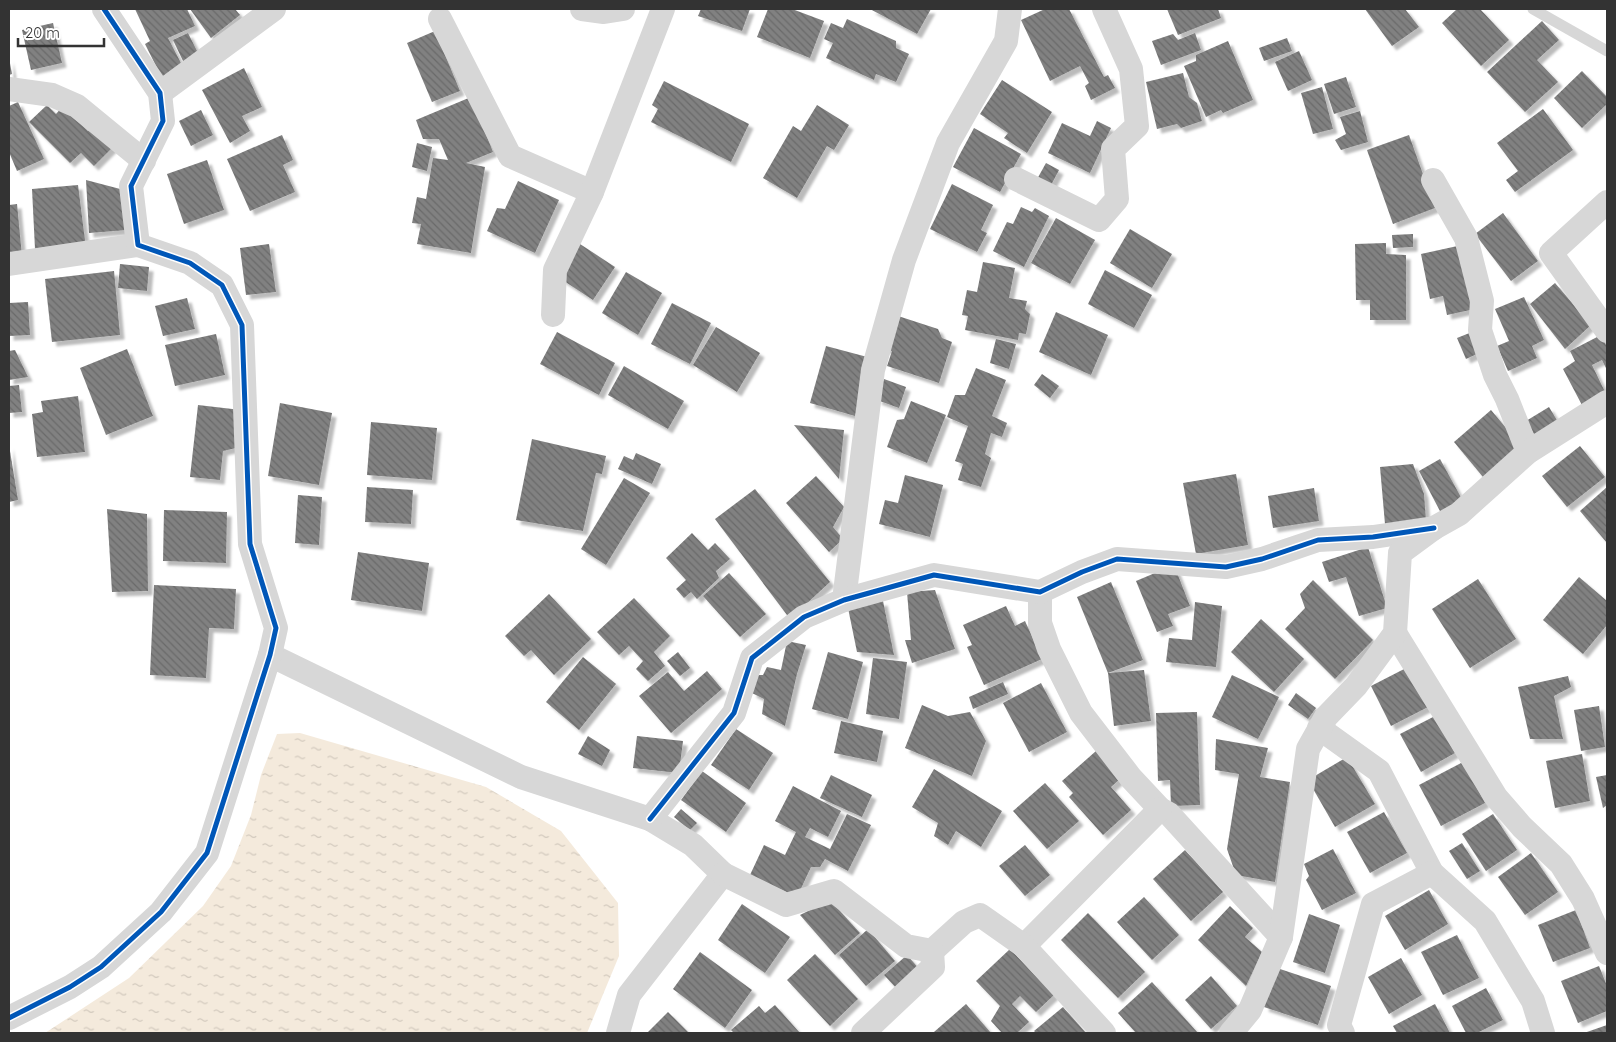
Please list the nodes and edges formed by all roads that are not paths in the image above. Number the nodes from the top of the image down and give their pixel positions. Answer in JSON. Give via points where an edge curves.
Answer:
{"nodes":[{"id":1,"x":104,"y":9,"type":"edge"},
{"id":2,"x":274,"y":9,"type":"edge"},
{"id":3,"x":582,"y":9,"type":"edge"},
{"id":4,"x":623,"y":9,"type":"edge"},
{"id":5,"x":663,"y":9,"type":"edge"},
{"id":6,"x":1010,"y":9,"type":"edge"},
{"id":7,"x":1104,"y":9,"type":"edge"},
{"id":8,"x":1534,"y":9,"type":"edge"},
{"id":9,"x":440,"y":19,"type":"dead end"},
{"id":10,"x":1607,"y":51,"type":"edge"},
{"id":11,"x":9,"y":89,"type":"edge"},
{"id":12,"x":160,"y":93,"type":"junction"},
{"id":13,"x":144,"y":161,"type":"junction"},
{"id":14,"x":1016,"y":179,"type":"dead end"},
{"id":15,"x":1433,"y":180,"type":"dead end"},
{"id":16,"x":592,"y":192,"type":"junction"},
{"id":17,"x":1607,"y":202,"type":"edge"},
{"id":18,"x":138,"y":245,"type":"junction"},
{"id":19,"x":9,"y":264,"type":"edge"},
{"id":20,"x":553,"y":315,"type":"dead end"},
{"id":21,"x":1607,"y":331,"type":"edge"},
{"id":22,"x":1607,"y":402,"type":"edge"},
{"id":23,"x":1528,"y":452,"type":"junction"},
{"id":24,"x":1434,"y":528,"type":"junction"},
{"id":25,"x":1040,"y":592,"type":"junction"},
{"id":26,"x":844,"y":600,"type":"junction"},
{"id":27,"x":1395,"y":633,"type":"junction"},
{"id":28,"x":270,"y":655,"type":"junction"},
{"id":29,"x":1319,"y":728,"type":"junction"},
{"id":30,"x":1160,"y":809,"type":"junction"},
{"id":31,"x":650,"y":819,"type":"junction"},
{"id":32,"x":1432,"y":873,"type":"junction"},
{"id":33,"x":723,"y":874,"type":"junction"},
{"id":34,"x":1281,"y":937,"type":"junction"},
{"id":35,"x":1024,"y":946,"type":"junction"},
{"id":36,"x":932,"y":951,"type":"junction"},
{"id":37,"x":1607,"y":953,"type":"edge"},
{"id":38,"x":9,"y":1018,"type":"edge"},
{"id":39,"x":618,"y":1033,"type":"edge"},
{"id":40,"x":863,"y":1033,"type":"edge"},
{"id":41,"x":1104,"y":1033,"type":"edge"},
{"id":42,"x":1231,"y":1033,"type":"edge"},
{"id":43,"x":1343,"y":1033,"type":"edge"},
{"id":44,"x":1543,"y":1033,"type":"edge"}],
"edges":[{"from":1,"to":12,"type":"street"},
{"from":2,"to":12,"type":"street"},
{"from":3,"to":4,"type":"street","via":[[604,12]]},
{"from":5,"to":16,"type":"street"},
{"from":6,"to":26,"type":"street","via":[[1006,42],[948,143],[898,278],[873,370]]},
{"from":7,"to":14,"type":"street","via":[[1132,69],[1138,126],[1113,149],[1117,199],[1099,220]]},
{"from":8,"to":10,"type":"lane"},
{"from":9,"to":16,"type":"street","via":[[510,156]]},
{"from":11,"to":13,"type":"street","via":[[52,95],[77,106]]},
{"from":12,"to":13,"type":"street","via":[[163,121]]},
{"from":13,"to":18,"type":"street","via":[[132,186]]},
{"from":15,"to":23,"type":"street","via":[[1466,238],[1482,301],[1480,330],[1495,375]]},
{"from":16,"to":20,"type":"street","via":[[555,270]]},
{"from":17,"to":21,"type":"street","via":[[1551,253]]},
{"from":18,"to":19,"type":"street"},
{"from":18,"to":28,"type":"street","via":[[190,263],[222,285],[242,325],[250,544],[276,628]]},
{"from":22,"to":23,"type":"street"},
{"from":23,"to":24,"type":"street","via":[[1459,514]]},
{"from":24,"to":25,"type":"street","via":[[1373,537],[1318,540],[1226,567],[1117,559]]},
{"from":24,"to":27,"type":"street","via":[[1400,553]]},
{"from":25,"to":26,"type":"street","via":[[934,575]]},
{"from":25,"to":30,"type":"street","via":[[1040,623],[1049,649],[1081,713],[1131,778]]},
{"from":26,"to":31,"type":"street","via":[[804,617],[752,658],[734,713]]},
{"from":27,"to":29,"type":"street","via":[[1356,686]]},
{"from":27,"to":37,"type":"street","via":[[1496,797],[1561,864],[1583,899]]},
{"from":28,"to":31,"type":"street","via":[[521,777]]},
{"from":28,"to":38,"type":"street","via":[[207,852],[161,912],[101,967]]},
{"from":29,"to":32,"type":"street","via":[[1379,771]]},
{"from":29,"to":34,"type":"street","via":[[1308,749]]},
{"from":30,"to":34,"type":"street","via":[[1169,814]]},
{"from":30,"to":35,"type":"street"},
{"from":31,"to":33,"type":"street","via":[[693,845]]},
{"from":32,"to":43,"type":"street","via":[[1373,904],[1339,1025]]},
{"from":32,"to":44,"type":"street","via":[[1485,921],[1533,1001]]},
{"from":33,"to":36,"type":"street","via":[[786,906],[834,891],[906,946]]},
{"from":33,"to":39,"type":"street","via":[[629,995]]},
{"from":34,"to":42,"type":"street","via":[[1250,1010]]},
{"from":35,"to":36,"type":"street","via":[[980,915],[964,922]]},
{"from":35,"to":41,"type":"street"},
{"from":36,"to":40,"type":"street","via":[[933,967]]}]}
